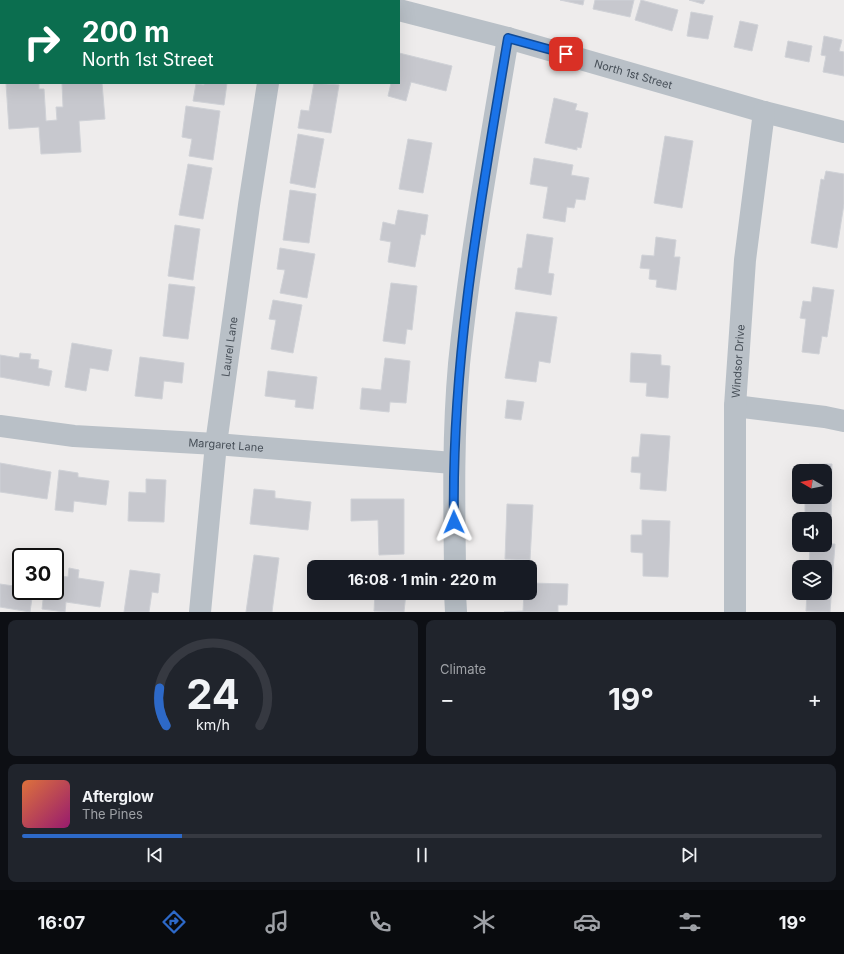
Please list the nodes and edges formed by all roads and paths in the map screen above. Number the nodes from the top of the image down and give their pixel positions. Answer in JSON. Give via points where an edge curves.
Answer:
{"nodes":[{"id":1,"x":400,"y":10,"type":"edge"},
{"id":2,"x":508,"y":38,"type":"junction"},
{"id":3,"x":268,"y":84,"type":"edge"},
{"id":4,"x":764,"y":112,"type":"junction"},
{"id":5,"x":844,"y":132,"type":"edge"},
{"id":6,"x":735,"y":406,"type":"junction"},
{"id":7,"x":844,"y":421,"type":"edge"},
{"id":8,"x":0,"y":426,"type":"edge"},
{"id":9,"x":216,"y":444,"type":"junction"},
{"id":10,"x":453,"y":463,"type":"junction"},
{"id":11,"x":455,"y":560,"type":"edge"},
{"id":12,"x":455,"y":600,"type":"edge"},
{"id":13,"x":200,"y":612,"type":"edge"},
{"id":14,"x":456,"y":612,"type":"edge"},
{"id":15,"x":735,"y":612,"type":"edge"}],
"edges":[{"from":1,"to":2,"type":"street","name":"North 1st Street"},
{"from":2,"to":4,"type":"street","name":"North 1st Street"},
{"from":2,"to":10,"type":"street","via":[[474,241],[459,365]]},
{"from":3,"to":9,"type":"street","name":"Laurel Lane"},
{"from":4,"to":5,"type":"street","name":"North 1st Street"},
{"from":4,"to":6,"type":"street","name":"Windsor Drive","via":[[745,260]]},
{"from":6,"to":7,"type":"street"},
{"from":6,"to":15,"type":"street","name":"Windsor Drive"},
{"from":8,"to":9,"type":"street","name":"Margaret Lane","via":[[74,436]]},
{"from":9,"to":10,"type":"street","name":"Margaret Lane"},
{"from":9,"to":13,"type":"street","name":"Laurel Lane"},
{"from":10,"to":11,"type":"street"},
{"from":12,"to":14,"type":"street"}]}
